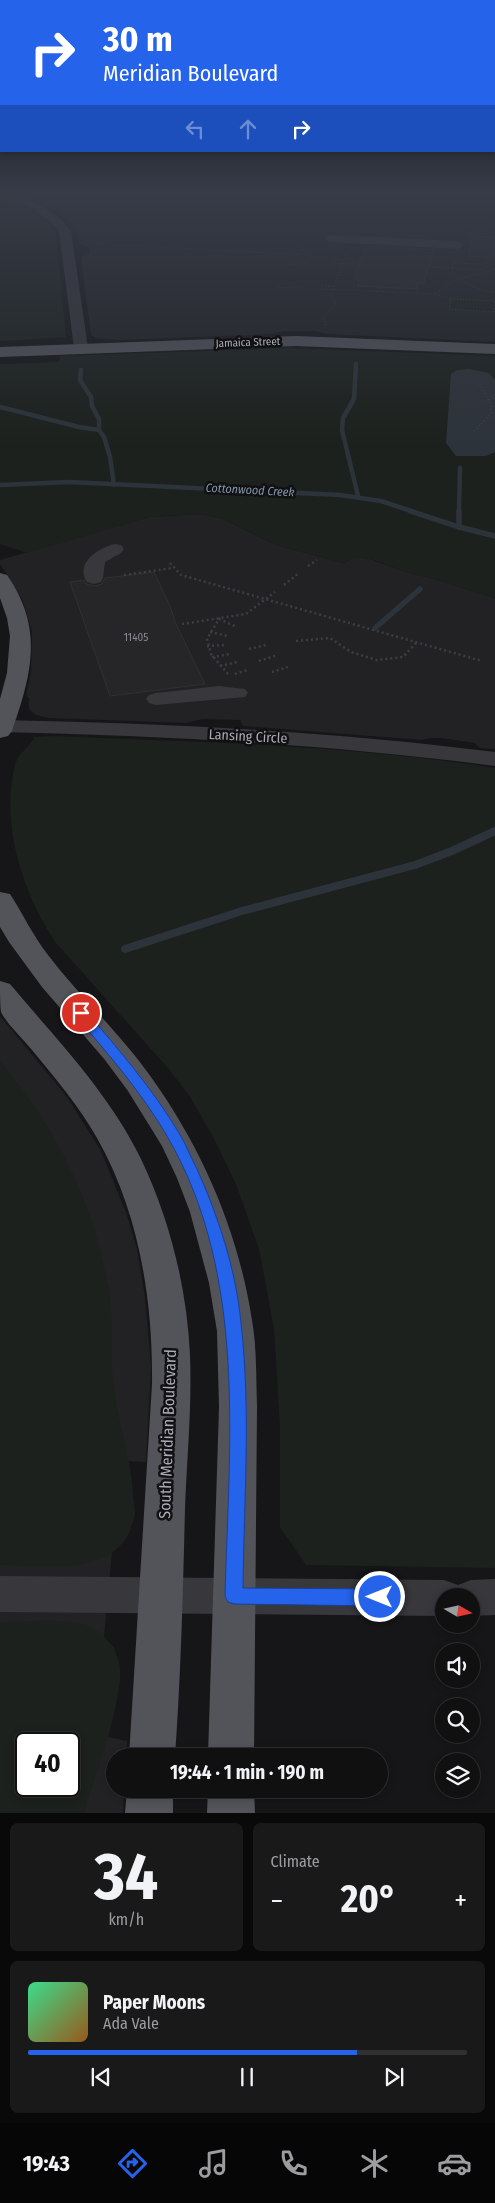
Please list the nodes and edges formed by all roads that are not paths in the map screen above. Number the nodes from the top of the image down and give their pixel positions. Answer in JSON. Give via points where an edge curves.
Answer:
{"nodes":[{"id":1,"x":71,"y":277,"type":"edge"},
{"id":2,"x":80,"y":348,"type":"junction"},
{"id":3,"x":495,"y":349,"type":"edge"},
{"id":4,"x":0,"y":352,"type":"edge"},
{"id":5,"x":115,"y":549,"type":"dead end"},
{"id":6,"x":94,"y":578,"type":"dead end"},
{"id":7,"x":0,"y":580,"type":"edge"},
{"id":8,"x":234,"y":682,"type":"road end"},
{"id":9,"x":156,"y":699,"type":"dead end"},
{"id":10,"x":1,"y":728,"type":"edge"},
{"id":11,"x":495,"y":759,"type":"edge"},
{"id":12,"x":0,"y":900,"type":"edge"},
{"id":13,"x":0,"y":991,"type":"edge"},
{"id":14,"x":0,"y":1594,"type":"edge"},
{"id":15,"x":161,"y":1595,"type":"junction"},
{"id":16,"x":234,"y":1596,"type":"junction"},
{"id":17,"x":495,"y":1597,"type":"edge"},
{"id":18,"x":435,"y":1598,"type":"edge"},
{"id":19,"x":480,"y":1598,"type":"edge"},
{"id":20,"x":152,"y":1748,"type":"edge"},
{"id":21,"x":232,"y":1748,"type":"edge"},
{"id":22,"x":150,"y":1798,"type":"edge"},
{"id":23,"x":231,"y":1798,"type":"edge"},
{"id":24,"x":149,"y":1813,"type":"edge"},
{"id":25,"x":230,"y":1813,"type":"edge"}],
"edges":[{"from":1,"to":2,"type":"street"},
{"from":2,"to":3,"type":"main road","name":"Jamaica Street","via":[[296,341]]},
{"from":2,"to":4,"type":"main road","name":"Jamaica Street"},
{"from":5,"to":6,"type":"street","via":[[96,560]]},
{"from":7,"to":10,"type":"main road","via":[[18,615],[22,649],[16,690]]},
{"from":8,"to":9,"type":"street","via":[[218,692]]},
{"from":10,"to":11,"type":"street","name":"Lansing Circle","via":[[288,738]]},
{"from":12,"to":16,"type":"main road","via":[[13,928],[33,957],[117,1054],[161,1114],[192,1172],[210,1218],[225,1274],[236,1342],[238,1407]]},
{"from":13,"to":15,"type":"main road","name":"South Meridian Boulevard","via":[[87,1096],[103,1121],[124,1158],[152,1232],[166,1304],[171,1382]]},
{"from":14,"to":15,"type":"street"},
{"from":15,"to":16,"type":"street"},
{"from":15,"to":20,"type":"main road","name":"South Meridian Boulevard"},
{"from":16,"to":18,"type":"street"},
{"from":16,"to":21,"type":"main road"},
{"from":17,"to":19,"type":"street"},
{"from":22,"to":24,"type":"main road"},
{"from":23,"to":25,"type":"main road"}]}
